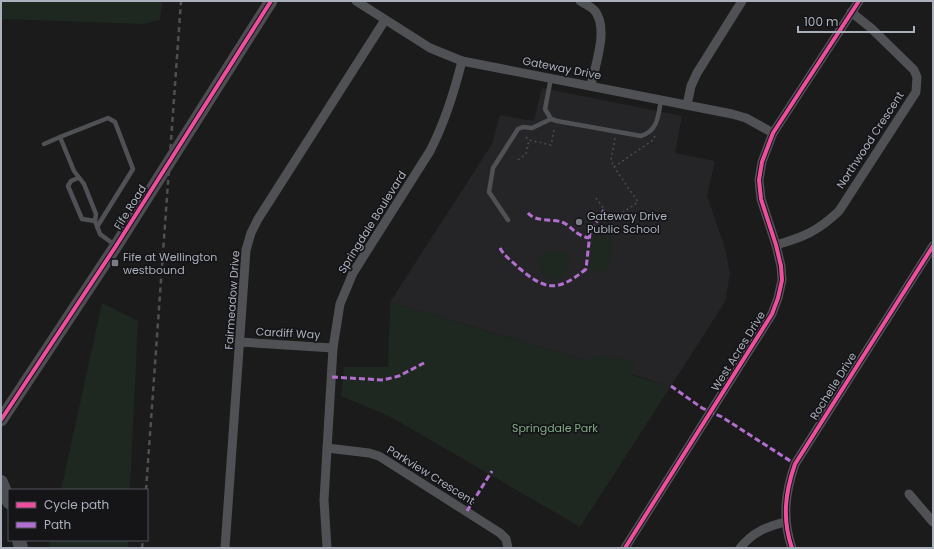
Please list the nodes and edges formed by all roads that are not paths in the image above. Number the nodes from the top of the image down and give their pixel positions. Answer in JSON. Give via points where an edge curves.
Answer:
{"nodes":[{"id":1,"x":272,"y":1,"type":"edge"},
{"id":2,"x":356,"y":1,"type":"edge"},
{"id":3,"x":580,"y":1,"type":"edge"},
{"id":4,"x":742,"y":1,"type":"edge"},
{"id":5,"x":859,"y":1,"type":"edge"},
{"id":6,"x":851,"y":12,"type":"junction"},
{"id":7,"x":385,"y":20,"type":"junction"},
{"id":8,"x":462,"y":61,"type":"junction"},
{"id":9,"x":551,"y":78,"type":"junction"},
{"id":10,"x":591,"y":86,"type":"junction"},
{"id":11,"x":661,"y":100,"type":"junction"},
{"id":12,"x":687,"y":105,"type":"junction"},
{"id":13,"x":551,"y":119,"type":"junction"},
{"id":14,"x":773,"y":133,"type":"junction"},
{"id":15,"x":60,"y":137,"type":"junction"},
{"id":16,"x":44,"y":144,"type":"dead end"},
{"id":17,"x":78,"y":178,"type":"junction"},
{"id":18,"x":508,"y":220,"type":"dead end"},
{"id":19,"x":96,"y":221,"type":"junction"},
{"id":20,"x":97,"y":227,"type":"junction"},
{"id":21,"x":776,"y":245,"type":"junction"},
{"id":22,"x":116,"y":246,"type":"junction"},
{"id":23,"x":933,"y":246,"type":"edge"},
{"id":24,"x":240,"y":342,"type":"junction"},
{"id":25,"x":333,"y":348,"type":"junction"},
{"id":26,"x":6,"y":408,"type":"edge"},
{"id":27,"x":1,"y":420,"type":"edge"},
{"id":28,"x":327,"y":448,"type":"junction"},
{"id":29,"x":1,"y":482,"type":"edge"},
{"id":30,"x":909,"y":494,"type":"dead end"},
{"id":31,"x":8,"y":500,"type":"edge"},
{"id":32,"x":785,"y":522,"type":"junction"},
{"id":33,"x":933,"y":522,"type":"edge"},
{"id":34,"x":225,"y":548,"type":"edge"},
{"id":35,"x":327,"y":548,"type":"edge"},
{"id":36,"x":508,"y":548,"type":"edge"},
{"id":37,"x":625,"y":548,"type":"edge"},
{"id":38,"x":740,"y":548,"type":"edge"},
{"id":39,"x":792,"y":548,"type":"edge"}],
"edges":[{"from":1,"to":22,"type":"street","name":"Fife Road"},
{"from":2,"to":7,"type":"street","name":"Gateway Drive"},
{"from":3,"to":10,"type":"street","via":[[594,9],[602,30]]},
{"from":4,"to":12,"type":"street","via":[[697,73]]},
{"from":5,"to":6,"type":"street","name":"West Acres Drive"},
{"from":6,"to":14,"type":"street","name":"West Acres Drive"},
{"from":6,"to":21,"type":"street","name":"Northwood Crescent","via":[[914,70],[917,77],[916,92],[839,211],[823,226],[803,237]]},
{"from":7,"to":8,"type":"street","name":"Gateway Drive","via":[[430,48]]},
{"from":7,"to":24,"type":"street","name":"Fairmeadow Drive","via":[[251,233],[246,250]]},
{"from":8,"to":9,"type":"street","name":"Gateway Drive"},
{"from":8,"to":25,"type":"street","name":"Springdale Boulevard","via":[[452,102],[433,146],[346,288],[336,319]]},
{"from":9,"to":10,"type":"street","name":"Gateway Drive"},
{"from":9,"to":13,"type":"lane","via":[[545,109]]},
{"from":10,"to":11,"type":"street","name":"Gateway Drive"},
{"from":11,"to":12,"type":"street","name":"Gateway Drive"},
{"from":11,"to":13,"type":"lane","via":[[654,128],[641,136]]},
{"from":12,"to":14,"type":"street","name":"Gateway Drive","via":[[746,118]]},
{"from":13,"to":18,"type":"lane","via":[[532,128],[518,129],[493,168],[489,192]]},
{"from":14,"to":21,"type":"street","name":"West Acres Drive","via":[[766,148],[759,180],[761,199]]},
{"from":15,"to":16,"type":"lane"},
{"from":15,"to":17,"type":"lane"},
{"from":15,"to":20,"type":"lane","via":[[103,119],[108,118],[115,122],[133,169]]},
{"from":17,"to":19,"type":"lane","via":[[84,184],[96,214]]},
{"from":17,"to":19,"type":"lane","via":[[71,180],[68,186],[82,219]]},
{"from":19,"to":20,"type":"lane"},
{"from":20,"to":22,"type":"lane","via":[[100,234]]},
{"from":21,"to":37,"type":"street","name":"West Acres Drive","via":[[782,280],[772,314]]},
{"from":22,"to":26,"type":"street","name":"Fife Road"},
{"from":23,"to":32,"type":"street","name":"Rochelle Drive","via":[[800,455],[788,487]]},
{"from":24,"to":25,"type":"street","name":"Cardiff Way"},
{"from":24,"to":34,"type":"street","name":"Fairmeadow Drive"},
{"from":25,"to":28,"type":"street","name":"Springdale Boulevard"},
{"from":26,"to":27,"type":"street","name":"Fife Road"},
{"from":28,"to":35,"type":"street","name":"Springdale Boulevard","via":[[324,500]]},
{"from":28,"to":36,"type":"street","name":"Parkview Crescent","via":[[379,456],[500,533],[506,539]]},
{"from":29,"to":31,"type":"main road"},
{"from":30,"to":33,"type":"street"},
{"from":32,"to":38,"type":"street","via":[[759,531]]},
{"from":32,"to":39,"type":"street","name":"Rochelle Drive"}]}
